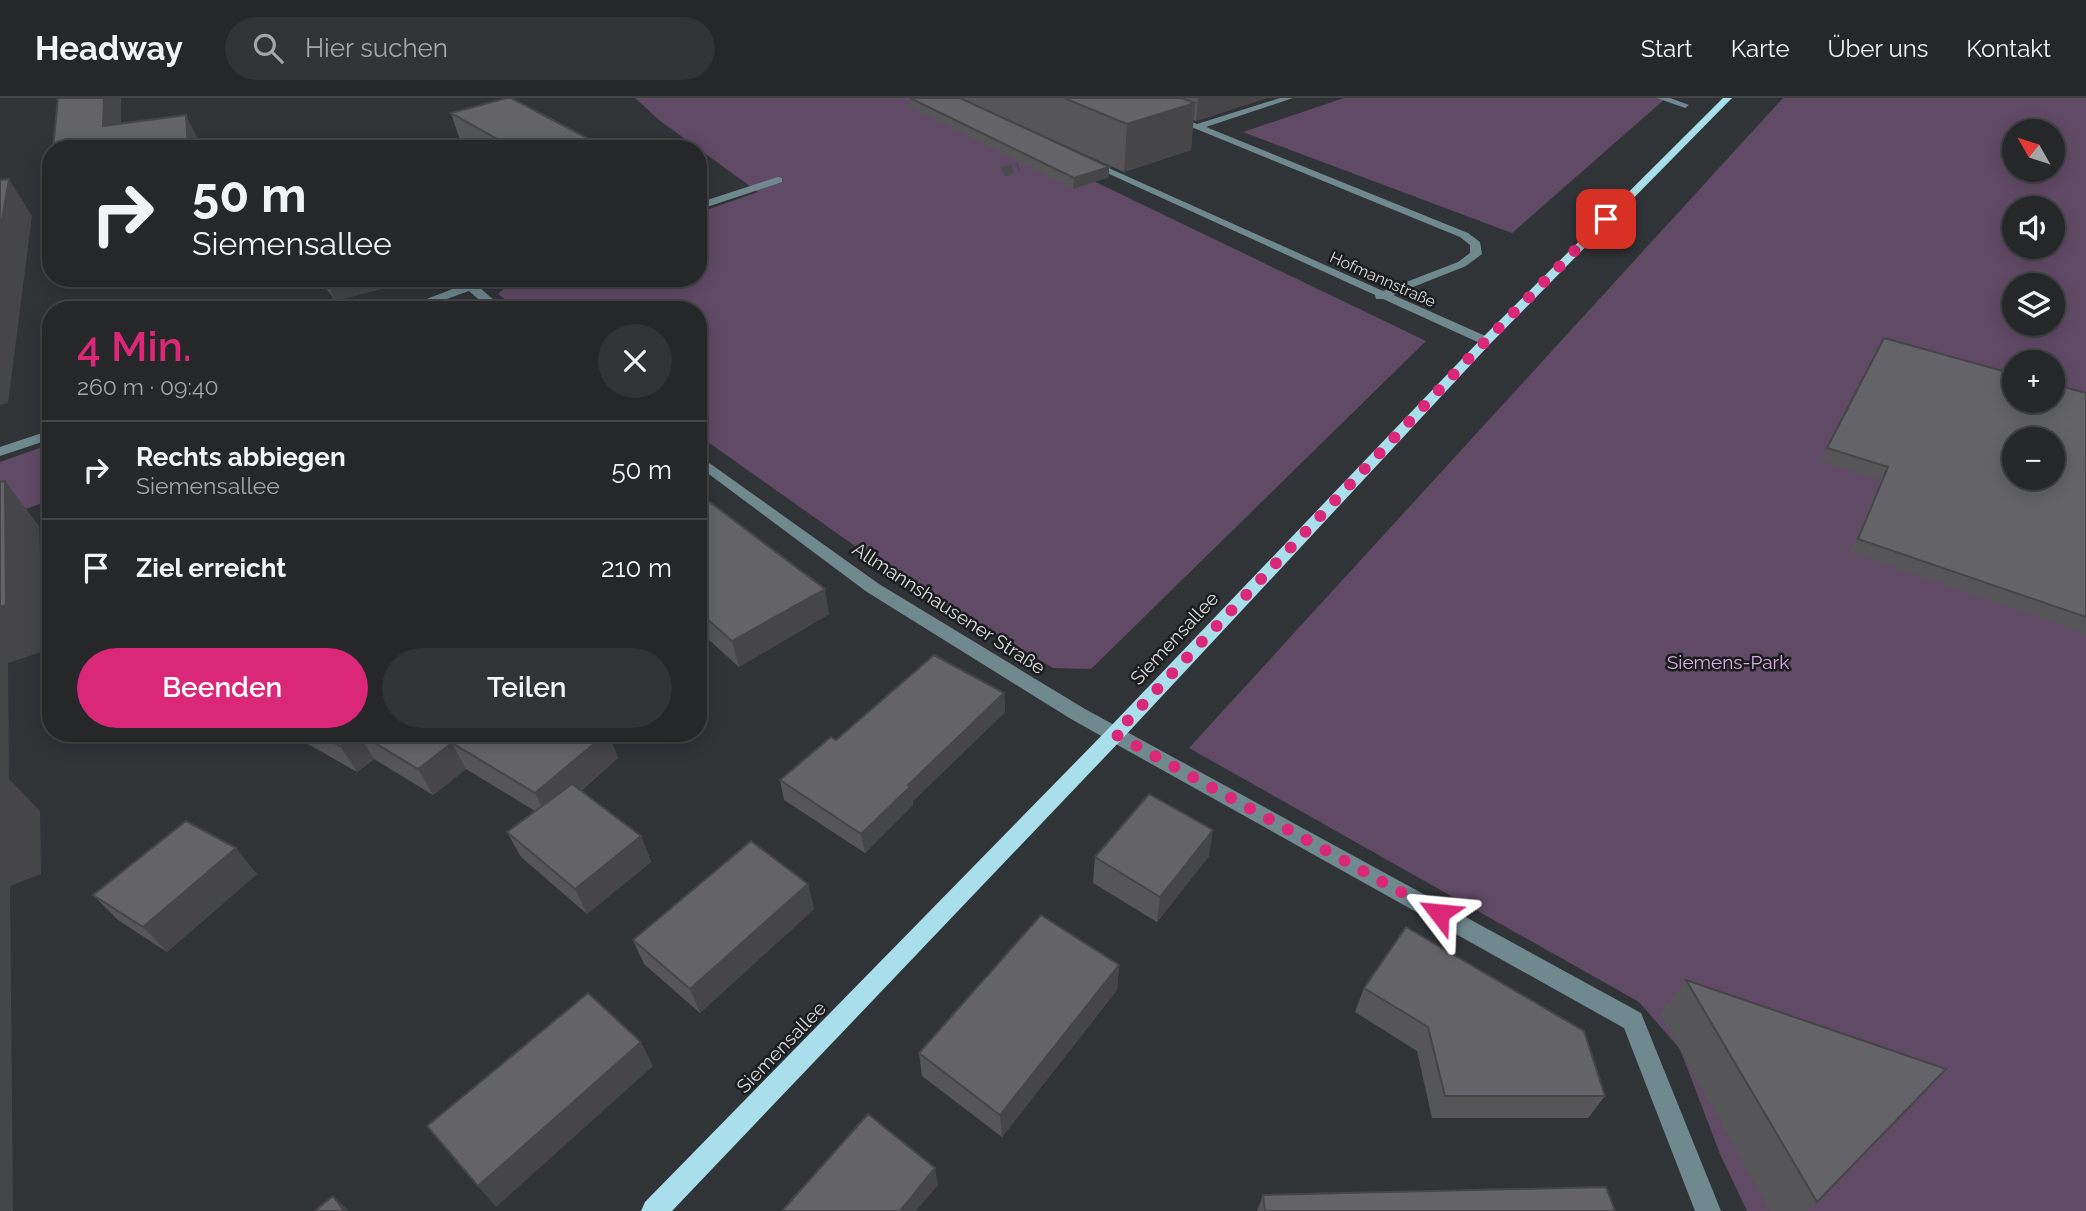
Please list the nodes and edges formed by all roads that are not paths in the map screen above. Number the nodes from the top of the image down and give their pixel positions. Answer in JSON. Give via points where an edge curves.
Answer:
{"nodes":[{"id":1,"x":1289,"y":98,"type":"edge"},
{"id":2,"x":1661,"y":98,"type":"edge"},
{"id":3,"x":1728,"y":98,"type":"edge"},
{"id":4,"x":1685,"y":105,"type":"dead end"},
{"id":5,"x":1160,"y":112,"type":"edge"},
{"id":6,"x":1197,"y":127,"type":"junction"},
{"id":7,"x":1081,"y":159,"type":"edge"},
{"id":8,"x":778,"y":180,"type":"dead end"},
{"id":9,"x":707,"y":204,"type":"edge"},
{"id":10,"x":468,"y":287,"type":"edge"},
{"id":11,"x":472,"y":287,"type":"edge"},
{"id":12,"x":1380,"y":296,"type":"junction"},
{"id":13,"x":429,"y":301,"type":"edge"},
{"id":14,"x":488,"y":301,"type":"edge"},
{"id":15,"x":1486,"y":341,"type":"junction"},
{"id":16,"x":42,"y":437,"type":"edge"},
{"id":17,"x":0,"y":452,"type":"edge"},
{"id":18,"x":707,"y":465,"type":"edge"},
{"id":19,"x":1115,"y":734,"type":"junction"},
{"id":20,"x":654,"y":1211,"type":"edge"},
{"id":21,"x":1708,"y":1211,"type":"edge"}],
"edges":[{"from":1,"to":6,"type":"street"},
{"from":2,"to":4,"type":"street"},
{"from":3,"to":15,"type":"main road","name":"Siemensallee"},
{"from":5,"to":6,"type":"street"},
{"from":6,"to":12,"type":"street","via":[[1464,235],[1476,244],[1476,254],[1462,264]]},
{"from":7,"to":12,"type":"street","name":"Hofmannstraße"},
{"from":8,"to":9,"type":"street"},
{"from":10,"to":13,"type":"street"},
{"from":11,"to":14,"type":"street"},
{"from":12,"to":15,"type":"street","name":"Hofmannstraße"},
{"from":15,"to":19,"type":"main road","name":"Siemensallee"},
{"from":16,"to":17,"type":"street"},
{"from":18,"to":19,"type":"street","name":"Allmannshausener Straße","via":[[873,588]]},
{"from":19,"to":20,"type":"main road","name":"Siemensallee"},
{"from":19,"to":21,"type":"street","name":"Allmannshausener Straße","via":[[1633,1021]]}]}
